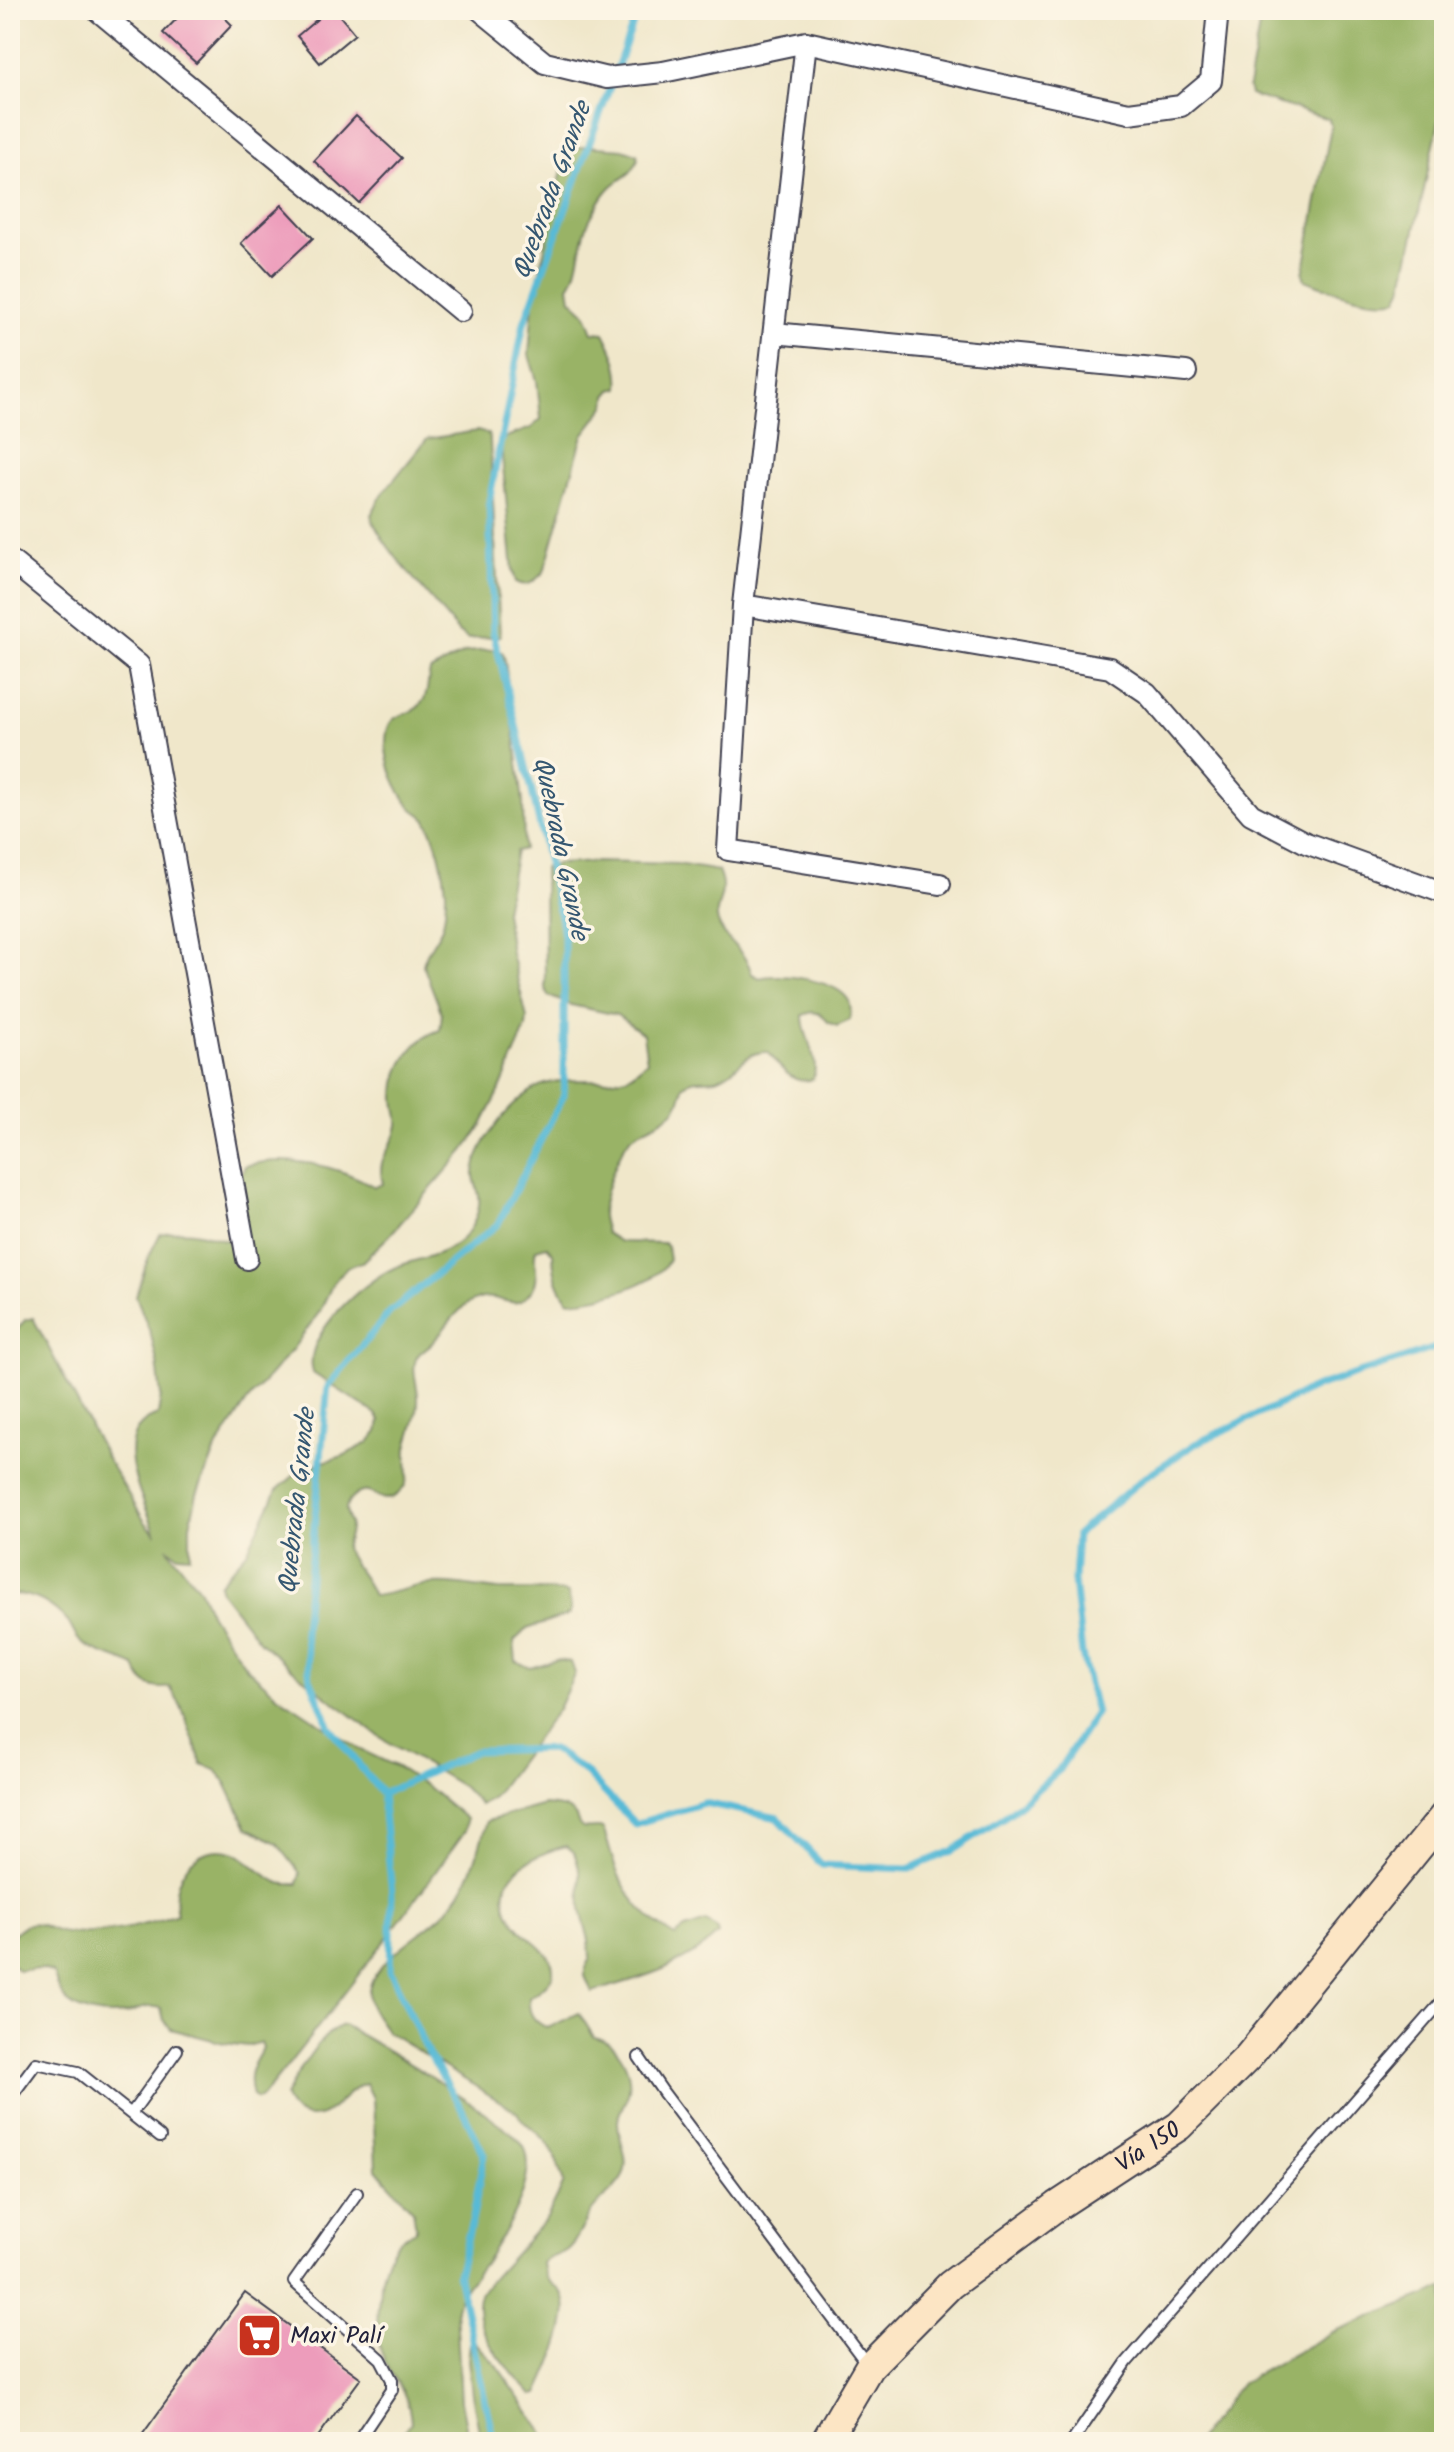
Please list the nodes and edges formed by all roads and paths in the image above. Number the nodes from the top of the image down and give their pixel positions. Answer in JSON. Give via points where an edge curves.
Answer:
{"nodes":[{"id":1,"x":97,"y":10,"type":"edge"},
{"id":2,"x":480,"y":10,"type":"edge"},
{"id":3,"x":1218,"y":10,"type":"edge"},
{"id":4,"x":806,"y":42,"type":"junction"},
{"id":5,"x":461,"y":311,"type":"dead end"},
{"id":6,"x":774,"y":333,"type":"junction"},
{"id":7,"x":1186,"y":372,"type":"dead end"},
{"id":8,"x":10,"y":560,"type":"edge"},
{"id":9,"x":743,"y":605,"type":"junction"},
{"id":10,"x":940,"y":884,"type":"dead end"},
{"id":11,"x":1444,"y":893,"type":"edge"},
{"id":12,"x":247,"y":1259,"type":"dead end"},
{"id":13,"x":1444,"y":1816,"type":"edge"},
{"id":14,"x":1444,"y":1999,"type":"edge"},
{"id":15,"x":177,"y":2050,"type":"dead end"},
{"id":16,"x":639,"y":2057,"type":"dead end"},
{"id":17,"x":10,"y":2098,"type":"edge"},
{"id":18,"x":131,"y":2114,"type":"junction"},
{"id":19,"x":160,"y":2137,"type":"dead end"},
{"id":20,"x":357,"y":2193,"type":"dead end"},
{"id":21,"x":869,"y":2367,"type":"junction"},
{"id":22,"x":357,"y":2442,"type":"edge"},
{"id":23,"x":825,"y":2442,"type":"edge"},
{"id":24,"x":1072,"y":2442,"type":"edge"}],
"edges":[{"from":1,"to":5,"type":"street"},
{"from":2,"to":4,"type":"street","via":[[545,63],[607,78],[663,72]]},
{"from":3,"to":4,"type":"street","via":[[1211,81],[1181,106],[1129,113]]},
{"from":4,"to":6,"type":"street"},
{"from":6,"to":7,"type":"street"},
{"from":6,"to":9,"type":"street"},
{"from":8,"to":12,"type":"street","via":[[139,665]]},
{"from":9,"to":10,"type":"street","via":[[728,850]]},
{"from":9,"to":11,"type":"street","via":[[1110,668],[1147,693],[1251,814],[1306,843]]},
{"from":13,"to":21,"type":"main road","name":"Vía 150","via":[[1248,2057],[1179,2126],[950,2285]]},
{"from":14,"to":24,"type":"lane","via":[[1127,2362]]},
{"from":15,"to":18,"type":"lane"},
{"from":16,"to":21,"type":"lane"},
{"from":17,"to":18,"type":"lane","via":[[36,2063],[78,2072]]},
{"from":18,"to":19,"type":"lane"},
{"from":20,"to":22,"type":"lane","via":[[294,2282],[381,2359],[392,2380],[386,2401]]},
{"from":21,"to":23,"type":"main road","name":"Vía 150"}]}
